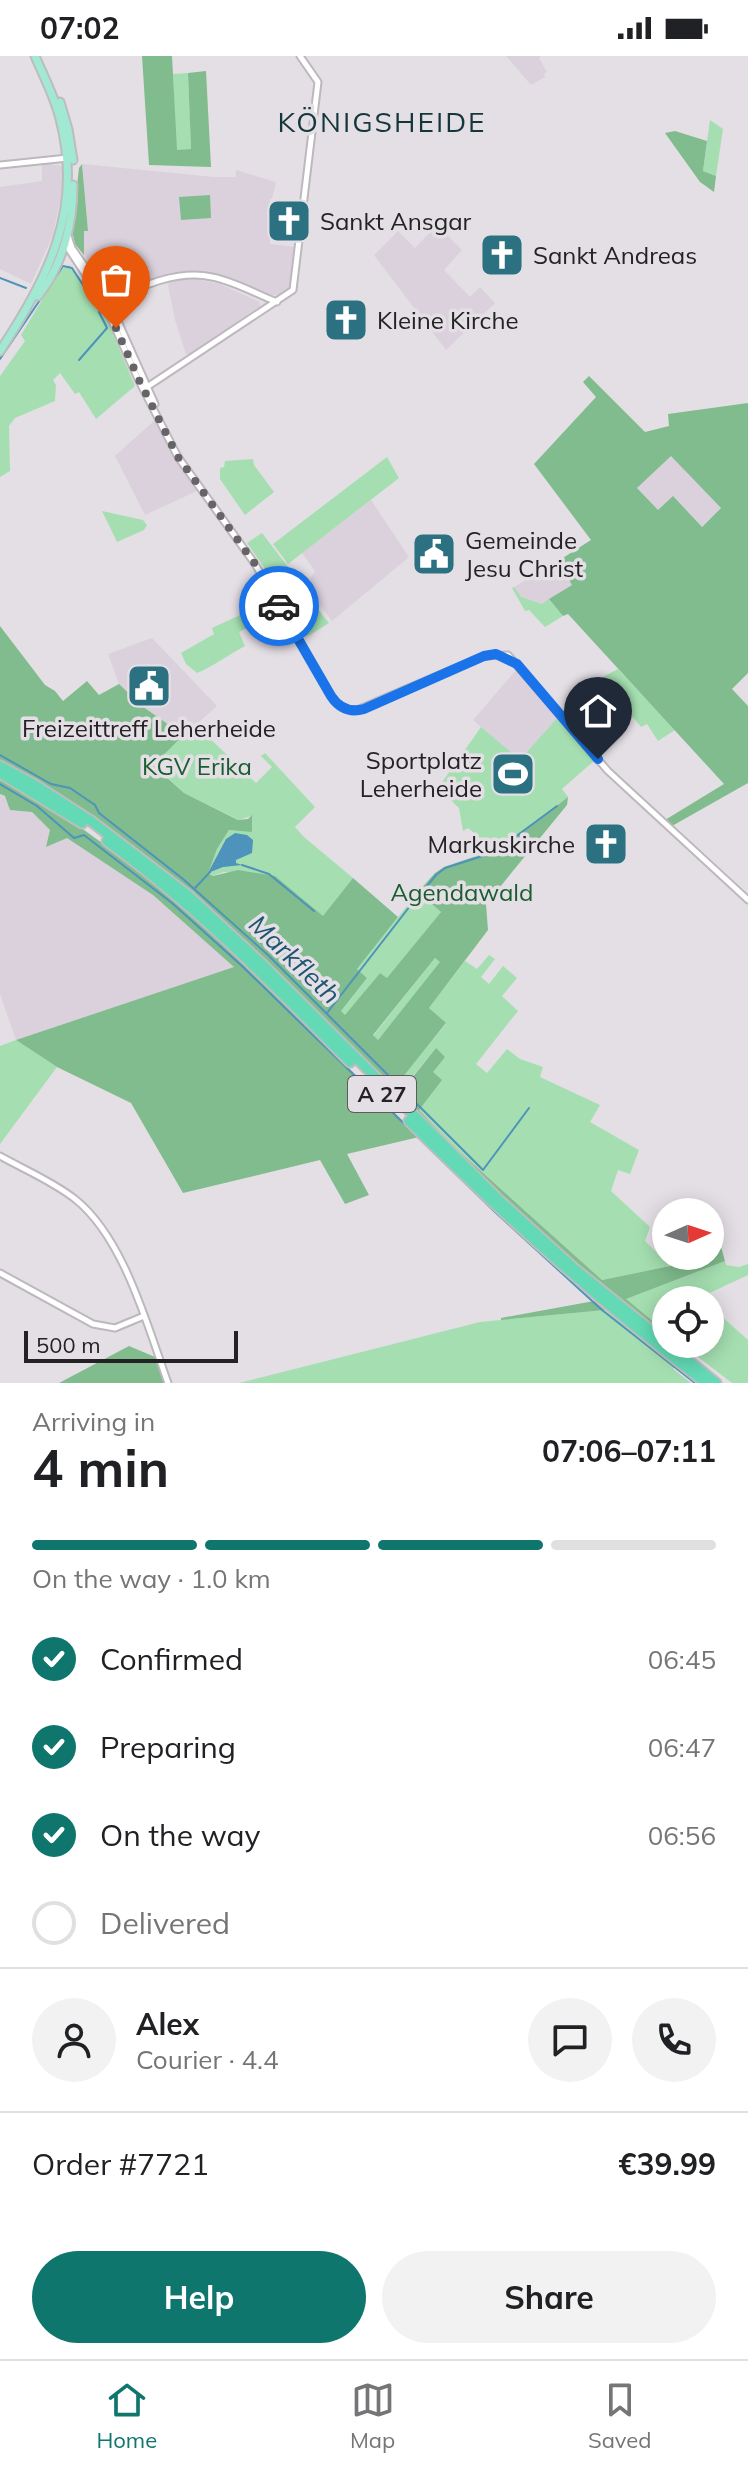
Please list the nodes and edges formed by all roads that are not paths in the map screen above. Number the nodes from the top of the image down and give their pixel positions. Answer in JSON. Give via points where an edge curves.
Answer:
{"nodes":[{"id":1,"x":38,"y":56,"type":"edge"},
{"id":2,"x":300,"y":56,"type":"edge"},
{"id":3,"x":70,"y":158,"type":"junction"},
{"id":4,"x":0,"y":165,"type":"edge"},
{"id":5,"x":64,"y":243,"type":"junction"},
{"id":6,"x":73,"y":257,"type":"junction"},
{"id":7,"x":59,"y":260,"type":"junction"},
{"id":8,"x":107,"y":302,"type":"junction"},
{"id":9,"x":275,"y":303,"type":"junction"},
{"id":10,"x":25,"y":313,"type":"junction"},
{"id":11,"x":0,"y":351,"type":"edge"},
{"id":12,"x":146,"y":388,"type":"junction"},
{"id":13,"x":496,"y":654,"type":"junction"},
{"id":14,"x":517,"y":664,"type":"junction"},
{"id":15,"x":0,"y":766,"type":"edge"},
{"id":16,"x":0,"y":773,"type":"edge"},
{"id":17,"x":748,"y":900,"type":"edge"},
{"id":18,"x":0,"y":1156,"type":"edge"},
{"id":19,"x":0,"y":1273,"type":"edge"},
{"id":20,"x":144,"y":1316,"type":"junction"},
{"id":21,"x":168,"y":1383,"type":"edge"},
{"id":22,"x":706,"y":1383,"type":"edge"},
{"id":23,"x":716,"y":1383,"type":"edge"}],
"edges":[{"from":1,"to":3,"type":"main road"},
{"from":2,"to":9,"type":"street","via":[[318,86],[295,284]]},
{"from":3,"to":4,"type":"street"},
{"from":3,"to":5,"type":"main road"},
{"from":5,"to":6,"type":"street"},
{"from":5,"to":7,"type":"main road"},
{"from":5,"to":8,"type":"street"},
{"from":5,"to":10,"type":"main road"},
{"from":6,"to":7,"type":"street"},
{"from":6,"to":8,"type":"street"},
{"from":7,"to":10,"type":"main road"},
{"from":8,"to":9,"type":"street","via":[[190,275],[213,277]]},
{"from":8,"to":12,"type":"street"},
{"from":9,"to":12,"type":"street"},
{"from":10,"to":11,"type":"main road"},
{"from":12,"to":13,"type":"street","via":[[178,457],[255,564],[340,706],[364,709]]},
{"from":13,"to":14,"type":"street"},
{"from":13,"to":14,"type":"street","via":[[508,655]]},
{"from":14,"to":17,"type":"street","via":[[608,771]]},
{"from":15,"to":23,"type":"highway","number":"A 27","via":[[91,821],[189,896],[499,1200]]},
{"from":16,"to":22,"type":"highway","number":"A 27","via":[[87,826],[187,903],[493,1203],[583,1285]]},
{"from":18,"to":20,"type":"street","via":[[56,1185],[89,1212],[110,1239]]},
{"from":19,"to":20,"type":"street","via":[[106,1328]]},
{"from":20,"to":21,"type":"street"}]}
